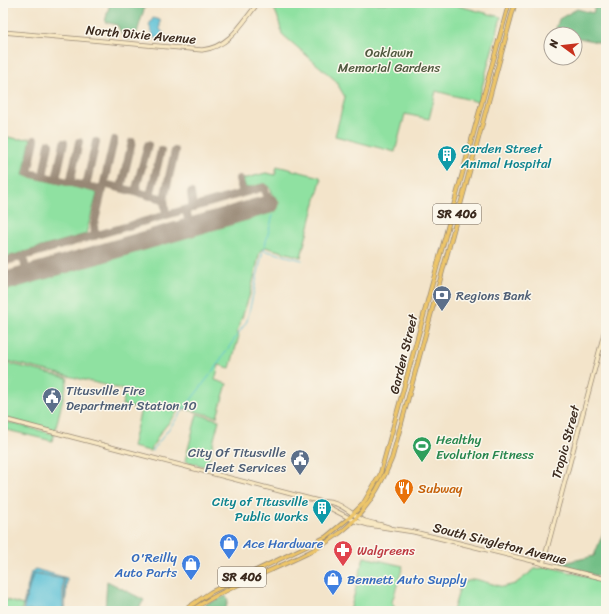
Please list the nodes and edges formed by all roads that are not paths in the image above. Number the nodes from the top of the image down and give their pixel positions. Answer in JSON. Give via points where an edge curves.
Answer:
{"nodes":[{"id":1,"x":258,"y":3,"type":"edge"},
{"id":2,"x":509,"y":3,"type":"edge"},
{"id":3,"x":515,"y":3,"type":"edge"},
{"id":4,"x":3,"y":32,"type":"edge"},
{"id":5,"x":466,"y":182,"type":"junction"},
{"id":6,"x":458,"y":183,"type":"junction"},
{"id":7,"x":606,"y":326,"type":"edge"},
{"id":8,"x":3,"y":419,"type":"edge"},
{"id":9,"x":322,"y":502,"type":"junction"},
{"id":10,"x":354,"y":514,"type":"junction"},
{"id":11,"x":358,"y":517,"type":"junction"},
{"id":12,"x":349,"y":518,"type":"junction"},
{"id":13,"x":355,"y":521,"type":"junction"},
{"id":14,"x":390,"y":528,"type":"junction"},
{"id":15,"x":281,"y":559,"type":"junction"},
{"id":16,"x":543,"y":564,"type":"junction"},
{"id":17,"x":267,"y":565,"type":"junction"},
{"id":18,"x":270,"y":570,"type":"junction"},
{"id":19,"x":257,"y":576,"type":"junction"},
{"id":20,"x":606,"y":579,"type":"edge"},
{"id":21,"x":183,"y":611,"type":"edge"},
{"id":22,"x":191,"y":611,"type":"edge"}],
"edges":[{"from":1,"to":4,"type":"street","name":"North Dixie Avenue","via":[[228,40],[202,50]]},
{"from":2,"to":6,"type":"main road","name":"Garden Street","number":"SR 406"},
{"from":3,"to":5,"type":"main road","name":"Garden Street","number":"SR 406"},
{"from":5,"to":6,"type":"main road"},
{"from":5,"to":11,"type":"main road","name":"Garden Street","number":"SR 406","via":[[392,458],[379,488]]},
{"from":6,"to":10,"type":"main road","name":"Garden Street","number":"SR 406","via":[[386,460],[372,490]]},
{"from":7,"to":16,"type":"street","name":"Tropic Street"},
{"from":8,"to":9,"type":"street","name":"South Singleton Avenue"},
{"from":9,"to":10,"type":"street","name":"South Singleton Avenue","via":[[341,506]]},
{"from":9,"to":12,"type":"street","name":"South Singleton Avenue"},
{"from":10,"to":11,"type":"street","name":"South Singleton Avenue"},
{"from":10,"to":12,"type":"main road","name":"Garden Street","number":"SR 406"},
{"from":11,"to":13,"type":"main road","name":"Garden Street","number":"SR 406"},
{"from":11,"to":14,"type":"street","name":"South Singleton Avenue"},
{"from":12,"to":13,"type":"street","name":"South Singleton Avenue"},
{"from":12,"to":15,"type":"main road","name":"Garden Street","number":"SR 406","via":[[326,537]]},
{"from":13,"to":14,"type":"street","name":"South Singleton Avenue"},
{"from":13,"to":18,"type":"main road","name":"Garden Street","number":"SR 406","via":[[332,540]]},
{"from":14,"to":16,"type":"street","name":"South Singleton Avenue"},
{"from":15,"to":17,"type":"main road","name":"Garden Street","number":"SR 406"},
{"from":15,"to":18,"type":"main road","via":[[273,564]]},
{"from":16,"to":20,"type":"street","name":"South Singleton Avenue"},
{"from":17,"to":19,"type":"main road"},
{"from":17,"to":21,"type":"main road","name":"Garden Street","number":"SR 406","via":[[211,592]]},
{"from":18,"to":19,"type":"main road","name":"Garden Street","number":"SR 406"},
{"from":19,"to":22,"type":"main road","name":"Garden Street","number":"SR 406"}]}
